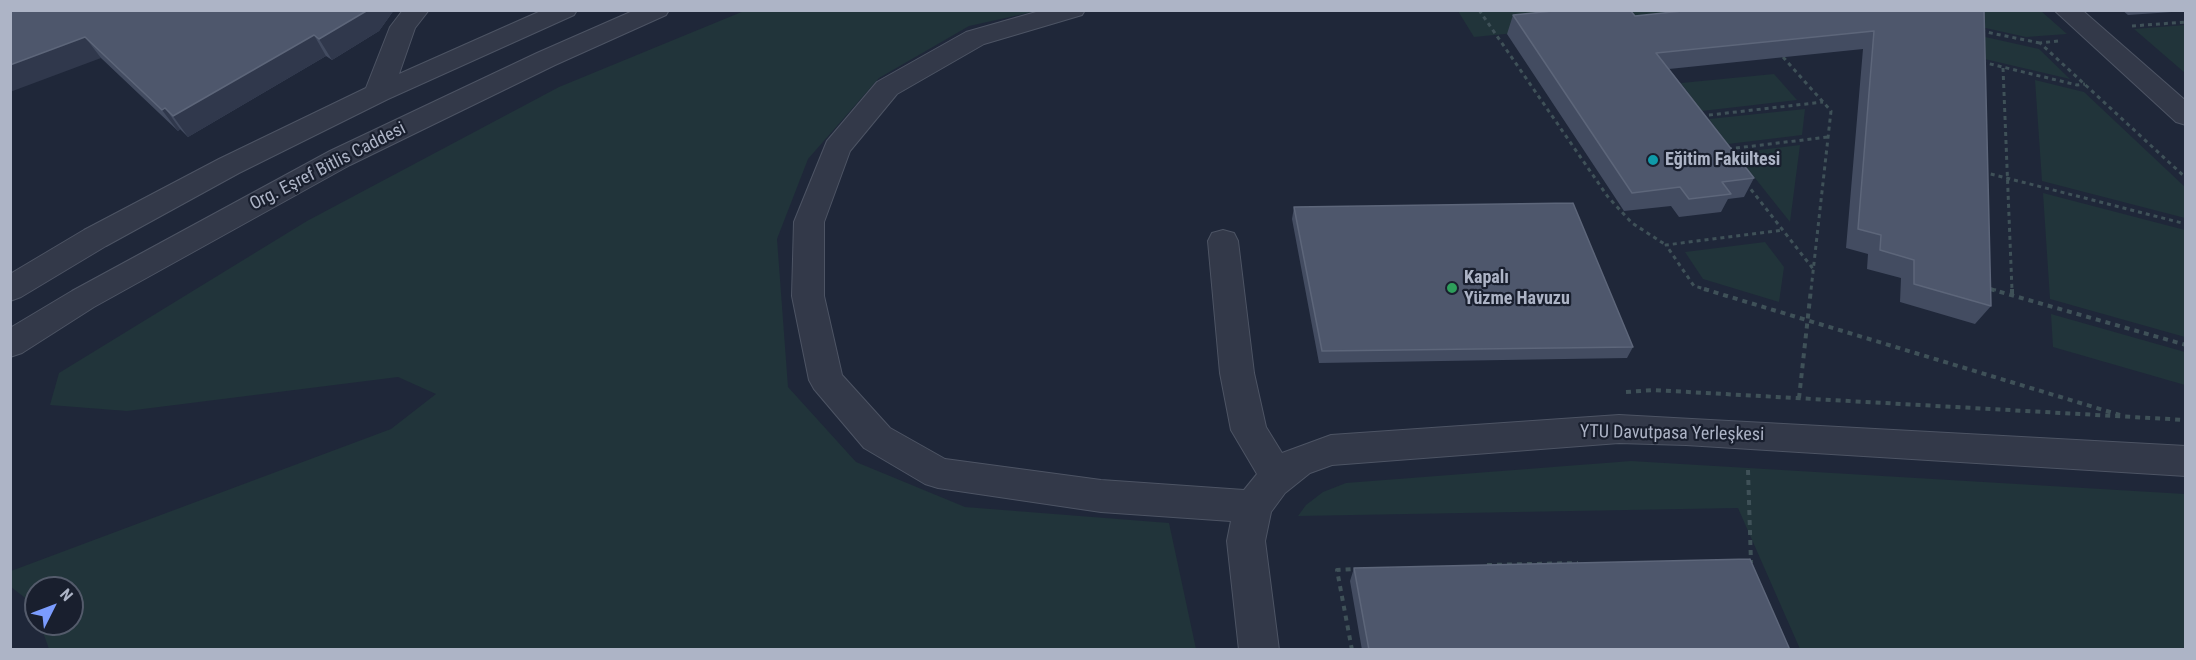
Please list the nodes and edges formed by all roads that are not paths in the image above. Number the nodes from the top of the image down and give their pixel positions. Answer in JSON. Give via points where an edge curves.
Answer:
{"nodes":[{"id":1,"x":565,"y":10,"type":"edge"},
{"id":2,"x":657,"y":10,"type":"edge"},
{"id":3,"x":1072,"y":10,"type":"edge"},
{"id":4,"x":2066,"y":10,"type":"edge"},
{"id":5,"x":2092,"y":10,"type":"edge"},
{"id":6,"x":423,"y":38,"type":"edge"},
{"id":7,"x":2186,"y":91,"type":"edge"},
{"id":8,"x":378,"y":93,"type":"junction"},
{"id":9,"x":2186,"y":116,"type":"edge"},
{"id":10,"x":1223,"y":241,"type":"dead end"},
{"id":11,"x":10,"y":289,"type":"edge"},
{"id":12,"x":10,"y":345,"type":"edge"},
{"id":13,"x":2186,"y":461,"type":"edge"},
{"id":14,"x":1278,"y":477,"type":"junction"},
{"id":15,"x":1253,"y":507,"type":"junction"},
{"id":16,"x":1259,"y":650,"type":"edge"}],
"edges":[{"from":1,"to":6,"type":"street"},
{"from":2,"to":12,"type":"street","name":"Org. Eşref Bitlis Caddesi","via":[[340,158],[82,299]]},
{"from":3,"to":15,"type":"street","via":[[975,38],[887,88],[837,148],[809,222],[808,296],[826,380],[877,438],[938,473],[1101,496]]},
{"from":4,"to":9,"type":"street"},
{"from":5,"to":7,"type":"street"},
{"from":6,"to":8,"type":"street"},
{"from":6,"to":8,"type":"street"},
{"from":8,"to":11,"type":"street","via":[[157,204]]},
{"from":10,"to":14,"type":"street","via":[[1237,373],[1249,430]]},
{"from":13,"to":14,"type":"street","name":"YTU Davutpasa Yerleşkesi","via":[[1619,429],[1331,450],[1297,462]]},
{"from":14,"to":15,"type":"street","name":"YTU Davutpasa Yerleşkesi"},
{"from":15,"to":16,"type":"street","name":"YTU Davutpasa Yerleşkesi","via":[[1246,541]]}]}
